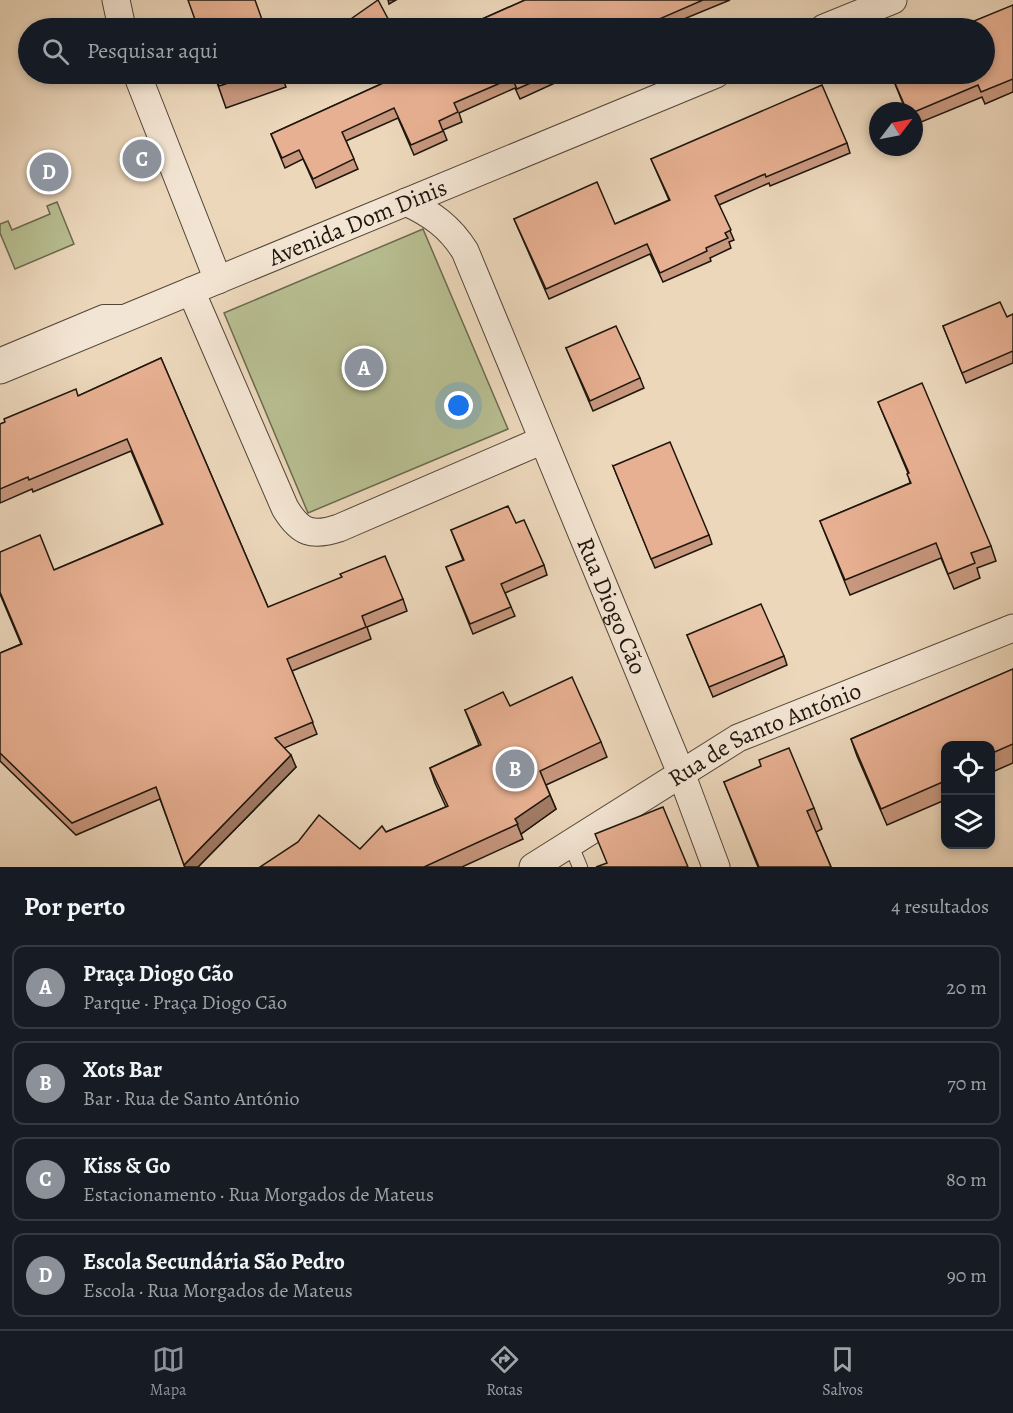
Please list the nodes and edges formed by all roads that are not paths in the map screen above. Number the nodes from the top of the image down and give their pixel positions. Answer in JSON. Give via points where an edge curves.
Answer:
{"nodes":[{"id":1,"x":116,"y":0,"type":"edge"},
{"id":2,"x":893,"y":0,"type":"edge"},
{"id":3,"x":120,"y":18,"type":"edge"},
{"id":4,"x":849,"y":18,"type":"edge"},
{"id":5,"x":141,"y":84,"type":"edge"},
{"id":6,"x":692,"y":84,"type":"edge"},
{"id":7,"x":406,"y":202,"type":"junction"},
{"id":8,"x":218,"y":280,"type":"junction"},
{"id":9,"x":191,"y":291,"type":"junction"},
{"id":10,"x":140,"y":312,"type":"junction"},
{"id":11,"x":0,"y":355,"type":"edge"},
{"id":12,"x":0,"y":370,"type":"edge"},
{"id":13,"x":543,"y":440,"type":"junction"},
{"id":14,"x":1013,"y":628,"type":"edge"},
{"id":15,"x":681,"y":773,"type":"junction"},
{"id":16,"x":575,"y":855,"type":"edge"},
{"id":17,"x":532,"y":867,"type":"edge"},
{"id":18,"x":716,"y":867,"type":"edge"}],
"edges":[{"from":1,"to":3,"type":"street"},
{"from":2,"to":4,"type":"street"},
{"from":5,"to":8,"type":"street"},
{"from":6,"to":7,"type":"street","name":"Avenida Dom Dinis"},
{"from":7,"to":8,"type":"street","name":"Avenida Dom Dinis"},
{"from":7,"to":13,"type":"street","name":"Rua Diogo Cão","via":[[446,225],[465,251]]},
{"from":8,"to":9,"type":"street","name":"Avenida Dom Dinis"},
{"from":9,"to":10,"type":"street","name":"Avenida Dom Dinis"},
{"from":9,"to":13,"type":"street","via":[[285,508],[299,527],[309,532],[339,528]]},
{"from":10,"to":11,"type":"lane","via":[[103,312]]},
{"from":10,"to":12,"type":"street","name":"Avenida Dom Dinis"},
{"from":13,"to":15,"type":"street","name":"Rua Diogo Cão"},
{"from":14,"to":15,"type":"street","name":"Rua de Santo António","via":[[744,736]]},
{"from":15,"to":16,"type":"street","name":"Rua de Santo António"},
{"from":15,"to":18,"type":"street","name":"Rua Diogo Cão"},
{"from":16,"to":17,"type":"street","name":"Rua de Santo António"}]}
